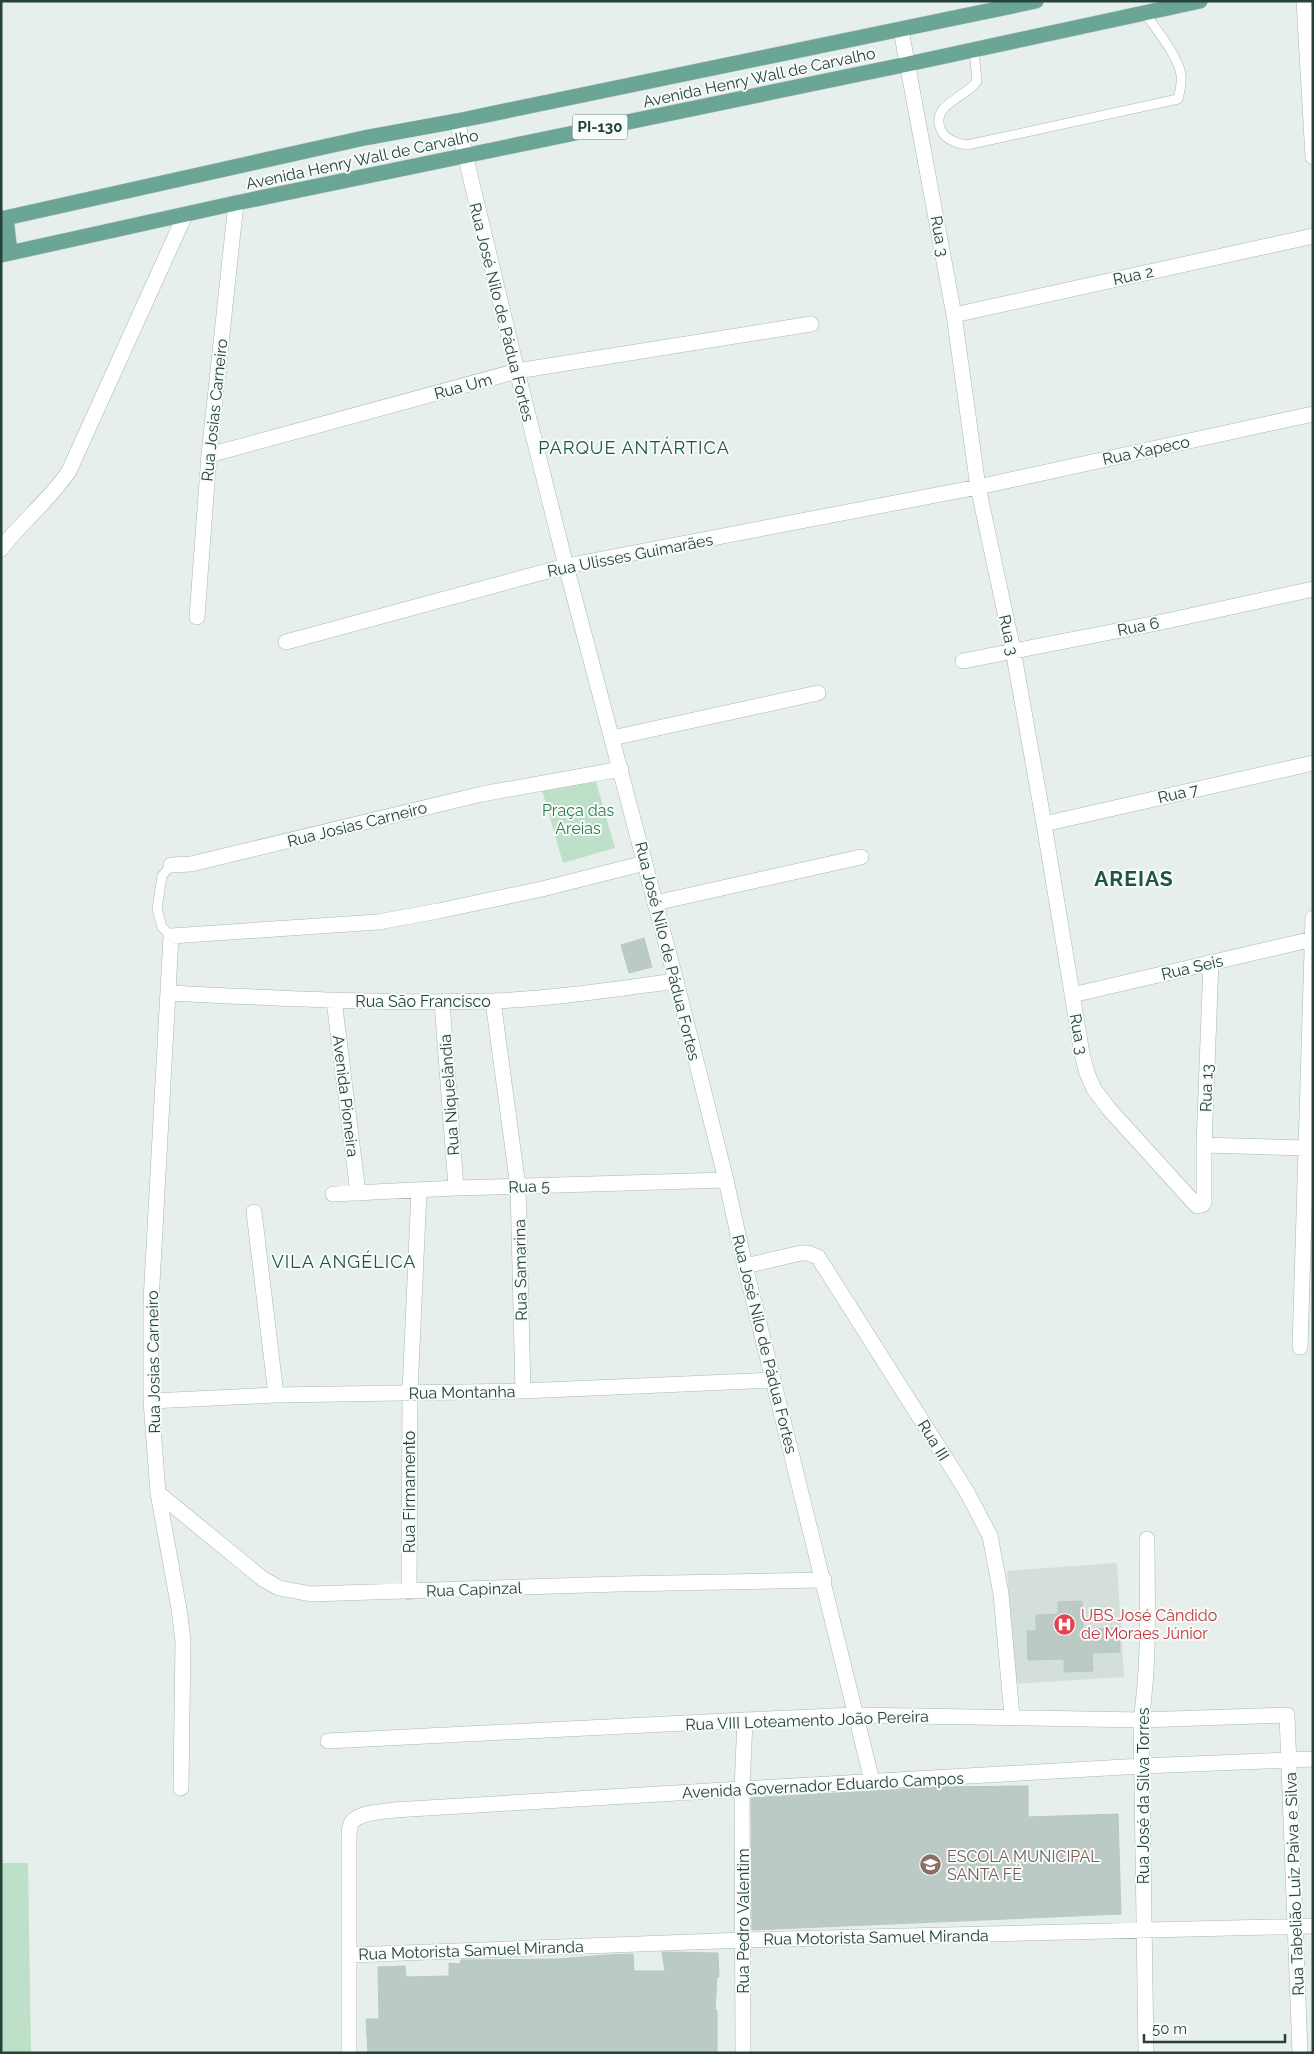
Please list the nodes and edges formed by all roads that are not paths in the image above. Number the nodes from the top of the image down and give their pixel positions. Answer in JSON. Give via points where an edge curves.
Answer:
{"nodes":[{"id":1,"x":1036,"y":1,"type":"edge"},
{"id":2,"x":1200,"y":1,"type":"edge"},
{"id":3,"x":1304,"y":1,"type":"edge"},
{"id":4,"x":1145,"y":13,"type":"junction"},
{"id":5,"x":901,"y":30,"type":"junction"},
{"id":6,"x":974,"y":50,"type":"junction"},
{"id":7,"x":908,"y":64,"type":"junction"},
{"id":8,"x":457,"y":121,"type":"junction"},
{"id":9,"x":1311,"y":121,"type":"edge"},
{"id":10,"x":464,"y":155,"type":"junction"},
{"id":11,"x":1313,"y":157,"type":"edge"},
{"id":12,"x":236,"y":203,"type":"junction"},
{"id":13,"x":185,"y":215,"type":"junction"},
{"id":14,"x":4,"y":219,"type":"edge"},
{"id":15,"x":1313,"y":236,"type":"edge"},
{"id":16,"x":6,"y":254,"type":"edge"},
{"id":17,"x":954,"y":315,"type":"junction"},
{"id":18,"x":811,"y":324,"type":"dead end"},
{"id":19,"x":517,"y":371,"type":"junction"},
{"id":20,"x":1313,"y":414,"type":"edge"},
{"id":21,"x":209,"y":455,"type":"junction"},
{"id":22,"x":978,"y":487,"type":"junction"},
{"id":23,"x":1,"y":549,"type":"edge"},
{"id":24,"x":566,"y":566,"type":"junction"},
{"id":25,"x":1313,"y":589,"type":"edge"},
{"id":26,"x":197,"y":617,"type":"dead end"},
{"id":27,"x":286,"y":642,"type":"dead end"},
{"id":28,"x":1013,"y":650,"type":"junction"},
{"id":29,"x":963,"y":661,"type":"dead end"},
{"id":30,"x":818,"y":693,"type":"dead end"},
{"id":31,"x":612,"y":738,"type":"junction"},
{"id":32,"x":1313,"y":763,"type":"edge"},
{"id":33,"x":620,"y":769,"type":"junction"},
{"id":34,"x":1044,"y":824,"type":"junction"},
{"id":35,"x":861,"y":857,"type":"dead end"},
{"id":36,"x":645,"y":863,"type":"junction"},
{"id":37,"x":171,"y":865,"type":"joint"},
{"id":38,"x":655,"y":902,"type":"junction"},
{"id":39,"x":1313,"y":918,"type":"edge"},
{"id":40,"x":171,"y":936,"type":"junction"},
{"id":41,"x":1313,"y":940,"type":"edge"},
{"id":42,"x":1211,"y":962,"type":"junction"},
{"id":43,"x":676,"y":981,"type":"junction"},
{"id":44,"x":168,"y":993,"type":"junction"},
{"id":45,"x":1072,"y":994,"type":"junction"},
{"id":46,"x":334,"y":1000,"type":"junction"},
{"id":47,"x":493,"y":1001,"type":"junction"},
{"id":48,"x":442,"y":1002,"type":"junction"},
{"id":49,"x":1311,"y":1096,"type":"edge"},
{"id":50,"x":1204,"y":1145,"type":"junction"},
{"id":51,"x":1307,"y":1148,"type":"junction"},
{"id":52,"x":726,"y":1180,"type":"junction"},
{"id":53,"x":518,"y":1187,"type":"junction"},
{"id":54,"x":456,"y":1188,"type":"junction"},
{"id":55,"x":419,"y":1190,"type":"junction"},
{"id":56,"x":358,"y":1193,"type":"junction"},
{"id":57,"x":333,"y":1194,"type":"dead end"},
{"id":58,"x":1194,"y":1204,"type":"joint"},
{"id":59,"x":254,"y":1212,"type":"dead end"},
{"id":60,"x":1309,"y":1223,"type":"edge"},
{"id":61,"x":745,"y":1266,"type":"junction"},
{"id":62,"x":1300,"y":1347,"type":"dead end"},
{"id":63,"x":773,"y":1380,"type":"junction"},
{"id":64,"x":523,"y":1391,"type":"junction"},
{"id":65,"x":410,"y":1392,"type":"junction"},
{"id":66,"x":276,"y":1395,"type":"junction"},
{"id":67,"x":150,"y":1400,"type":"junction"},
{"id":68,"x":158,"y":1493,"type":"junction"},
{"id":69,"x":1147,"y":1539,"type":"dead end"},
{"id":70,"x":824,"y":1580,"type":"junction"},
{"id":71,"x":409,"y":1592,"type":"junction"},
{"id":72,"x":855,"y":1715,"type":"junction"},
{"id":73,"x":1287,"y":1715,"type":"joint"},
{"id":74,"x":1012,"y":1716,"type":"junction"},
{"id":75,"x":745,"y":1720,"type":"junction"},
{"id":76,"x":1140,"y":1720,"type":"junction"},
{"id":77,"x":328,"y":1741,"type":"dead end"},
{"id":78,"x":1313,"y":1759,"type":"edge"},
{"id":79,"x":1290,"y":1760,"type":"junction"},
{"id":80,"x":1142,"y":1766,"type":"junction"},
{"id":81,"x":872,"y":1782,"type":"junction"},
{"id":82,"x":181,"y":1788,"type":"dead end"},
{"id":83,"x":742,"y":1789,"type":"junction"},
{"id":84,"x":1295,"y":1926,"type":"junction"},
{"id":85,"x":1313,"y":1926,"type":"edge"},
{"id":86,"x":1143,"y":1930,"type":"junction"},
{"id":87,"x":744,"y":1940,"type":"junction"},
{"id":88,"x":349,"y":1955,"type":"junction"},
{"id":89,"x":350,"y":2053,"type":"edge"},
{"id":90,"x":743,"y":2053,"type":"edge"},
{"id":91,"x":1146,"y":2053,"type":"edge"},
{"id":92,"x":1300,"y":2053,"type":"edge"}],
"edges":[{"from":1,"to":5,"type":"main road","name":"Avenida Henry Wall de Carvalho","number":"PI-130"},
{"from":2,"to":4,"type":"main road","name":"Avenida Henry Wall de Carvalho","number":"PI-130"},
{"from":3,"to":9,"type":"street"},
{"from":4,"to":6,"type":"main road","name":"Avenida Henry Wall de Carvalho","number":"PI-130"},
{"from":4,"to":6,"type":"lane","via":[[1181,73],[1178,99],[967,145],[946,138],[939,122],[945,107],[977,81]]},
{"from":5,"to":7,"type":"street","name":"Rua 3"},
{"from":5,"to":8,"type":"main road","name":"Avenida Henry Wall de Carvalho","number":"PI-130"},
{"from":6,"to":7,"type":"main road","name":"Avenida Henry Wall de Carvalho","number":"PI-130"},
{"from":7,"to":10,"type":"main road","name":"Avenida Henry Wall de Carvalho","number":"PI-130"},
{"from":7,"to":17,"type":"street","name":"Rua 3"},
{"from":8,"to":10,"type":"street","name":"Rua José Nilo de Pádua Fortes"},
{"from":8,"to":14,"type":"main road","name":"Avenida Henry Wall de Carvalho","number":"PI-130","via":[[364,138]]},
{"from":9,"to":11,"type":"street"},
{"from":10,"to":12,"type":"main road","name":"Avenida Henry Wall de Carvalho","number":"PI-130"},
{"from":10,"to":19,"type":"street","name":"Rua José Nilo de Pádua Fortes"},
{"from":12,"to":13,"type":"main road","name":"Avenida Henry Wall de Carvalho","number":"PI-130"},
{"from":12,"to":21,"type":"street","name":"Rua Josias Carneiro"},
{"from":13,"to":16,"type":"main road","name":"Avenida Henry Wall de Carvalho","number":"PI-130"},
{"from":13,"to":23,"type":"street","via":[[69,471]]},
{"from":14,"to":16,"type":"main road"},
{"from":15,"to":17,"type":"street","name":"Rua 2"},
{"from":17,"to":22,"type":"street","name":"Rua 3"},
{"from":18,"to":19,"type":"street","name":"Rua Um"},
{"from":19,"to":21,"type":"street","name":"Rua Um"},
{"from":19,"to":24,"type":"street","name":"Rua José Nilo de Pádua Fortes"},
{"from":20,"to":22,"type":"street","name":"Rua Xapeco"},
{"from":21,"to":26,"type":"street","name":"Rua Josias Carneiro"},
{"from":22,"to":24,"type":"street","name":"Rua Ulisses Guimarães"},
{"from":22,"to":28,"type":"street","name":"Rua 3"},
{"from":24,"to":27,"type":"street","name":"Rua Ulisses Guimarães"},
{"from":24,"to":31,"type":"street","name":"Rua José Nilo de Pádua Fortes"},
{"from":25,"to":28,"type":"street","name":"Rua 6"},
{"from":28,"to":29,"type":"street","name":"Rua 6"},
{"from":28,"to":34,"type":"street","name":"Rua 3"},
{"from":30,"to":31,"type":"street"},
{"from":31,"to":33,"type":"street","name":"Rua José Nilo de Pádua Fortes"},
{"from":32,"to":34,"type":"street","name":"Rua 7"},
{"from":33,"to":36,"type":"street","name":"Rua José Nilo de Pádua Fortes"},
{"from":33,"to":37,"type":"street","name":"Rua Josias Carneiro","via":[[482,794],[191,864]]},
{"from":34,"to":45,"type":"street","name":"Rua 3"},
{"from":35,"to":38,"type":"street"},
{"from":36,"to":38,"type":"street","name":"Rua José Nilo de Pádua Fortes"},
{"from":36,"to":40,"type":"street","via":[[438,912],[378,922]]},
{"from":37,"to":40,"type":"lane","name":"Rua Josias Carneiro","via":[[162,876],[157,910],[162,927]]},
{"from":38,"to":43,"type":"street","name":"Rua José Nilo de Pádua Fortes"},
{"from":39,"to":41,"type":"street"},
{"from":40,"to":44,"type":"street","name":"Rua Josias Carneiro"},
{"from":41,"to":42,"type":"street","name":"Rua Seis"},
{"from":41,"to":49,"type":"street"},
{"from":42,"to":45,"type":"street","name":"Rua Seis"},
{"from":42,"to":50,"type":"street","name":"Rua 13"},
{"from":43,"to":47,"type":"street","name":"Rua São Francisco"},
{"from":43,"to":52,"type":"street","name":"Rua José Nilo de Pádua Fortes"},
{"from":44,"to":46,"type":"street","name":"Rua São Francisco"},
{"from":44,"to":67,"type":"street","name":"Rua Josias Carneiro","via":[[151,1302]]},
{"from":45,"to":58,"type":"street","name":"Rua 3","via":[[1082,1054],[1094,1089]]},
{"from":46,"to":48,"type":"street","name":"Rua São Francisco"},
{"from":46,"to":56,"type":"street","name":"Avenida Pioneira"},
{"from":47,"to":48,"type":"street","name":"Rua São Francisco"},
{"from":47,"to":53,"type":"street","name":"Rua Samarina"},
{"from":48,"to":54,"type":"street","name":"Rua Niquelândia"},
{"from":49,"to":51,"type":"street"},
{"from":50,"to":51,"type":"street"},
{"from":50,"to":58,"type":"street","name":"Rua 13","via":[[1204,1202],[1200,1206]]},
{"from":51,"to":60,"type":"street"},
{"from":52,"to":53,"type":"street","name":"Rua 5"},
{"from":52,"to":61,"type":"street","name":"Rua José Nilo de Pádua Fortes"},
{"from":53,"to":54,"type":"street","name":"Rua 5"},
{"from":53,"to":64,"type":"street","name":"Rua Samarina"},
{"from":54,"to":55,"type":"street","name":"Rua 5"},
{"from":55,"to":56,"type":"street","name":"Rua 5"},
{"from":55,"to":65,"type":"street"},
{"from":56,"to":57,"type":"street","name":"Rua 5"},
{"from":59,"to":66,"type":"street"},
{"from":60,"to":62,"type":"street"},
{"from":61,"to":63,"type":"street","name":"Rua José Nilo de Pádua Fortes"},
{"from":61,"to":74,"type":"street","name":"Rua III","via":[[801,1253],[818,1257],[967,1492],[990,1536],[996,1558]]},
{"from":63,"to":64,"type":"street","name":"Rua Montanha"},
{"from":63,"to":70,"type":"street","name":"Rua José Nilo de Pádua Fortes"},
{"from":64,"to":65,"type":"street","name":"Rua Montanha"},
{"from":65,"to":66,"type":"street","name":"Rua Montanha"},
{"from":65,"to":71,"type":"street","name":"Rua Firmamento"},
{"from":66,"to":67,"type":"street","name":"Rua Montanha"},
{"from":67,"to":68,"type":"street","name":"Rua Josias Carneiro"},
{"from":68,"to":71,"type":"street","name":"Rua Capinzal","via":[[263,1579],[279,1588],[311,1594]]},
{"from":68,"to":82,"type":"street","name":"Rua Josias Carneiro","via":[[183,1640]]},
{"from":69,"to":76,"type":"street","name":"Rua José da Silva Torres","via":[[1148,1649]]},
{"from":70,"to":71,"type":"street","name":"Rua Capinzal"},
{"from":70,"to":72,"type":"street","name":"Rua José Nilo de Pádua Fortes"},
{"from":72,"to":74,"type":"street","name":"Rua VIII Loteamento João Pereira"},
{"from":72,"to":75,"type":"street","name":"Rua VIII Loteamento João Pereira"},
{"from":72,"to":81,"type":"street","name":"Rua José Nilo de Pádua Fortes"},
{"from":73,"to":76,"type":"street","name":"Rua VIII Loteamento João Pereira"},
{"from":73,"to":79,"type":"street","name":"Rua Tabelião Luiz Paiva e Silva"},
{"from":74,"to":76,"type":"street","name":"Rua VIII Loteamento João Pereira"},
{"from":75,"to":77,"type":"street","name":"Rua VIII Loteamento João Pereira"},
{"from":75,"to":83,"type":"street","name":"Rua Pedro Valentim"},
{"from":76,"to":80,"type":"street","name":"Rua José da Silva Torres"},
{"from":78,"to":79,"type":"street","name":"Avenida Governador Eduardo Campos"},
{"from":79,"to":80,"type":"street","name":"Avenida Governador Eduardo Campos"},
{"from":79,"to":84,"type":"street","name":"Rua Tabelião Luiz Paiva e Silva"},
{"from":80,"to":81,"type":"street","name":"Avenida Governador Eduardo Campos"},
{"from":80,"to":86,"type":"street","name":"Rua José da Silva Torres"},
{"from":81,"to":83,"type":"street","name":"Avenida Governador Eduardo Campos"},
{"from":83,"to":87,"type":"street","name":"Rua Pedro Valentim"},
{"from":83,"to":88,"type":"street","name":"Avenida Governador Eduardo Campos","via":[[394,1810],[361,1816],[351,1824],[349,1838]]},
{"from":84,"to":85,"type":"street","name":"Rua Motorista Samuel Miranda"},
{"from":84,"to":86,"type":"street","name":"Rua Motorista Samuel Miranda"},
{"from":84,"to":92,"type":"street","name":"Rua Tabelião Luiz Paiva e Silva"},
{"from":86,"to":87,"type":"street","name":"Rua Motorista Samuel Miranda"},
{"from":86,"to":91,"type":"street","name":"Rua José da Silva Torres"},
{"from":87,"to":88,"type":"street","name":"Rua Motorista Samuel Miranda"},
{"from":87,"to":90,"type":"street","name":"Rua Pedro Valentim"},
{"from":88,"to":89,"type":"street"}]}
